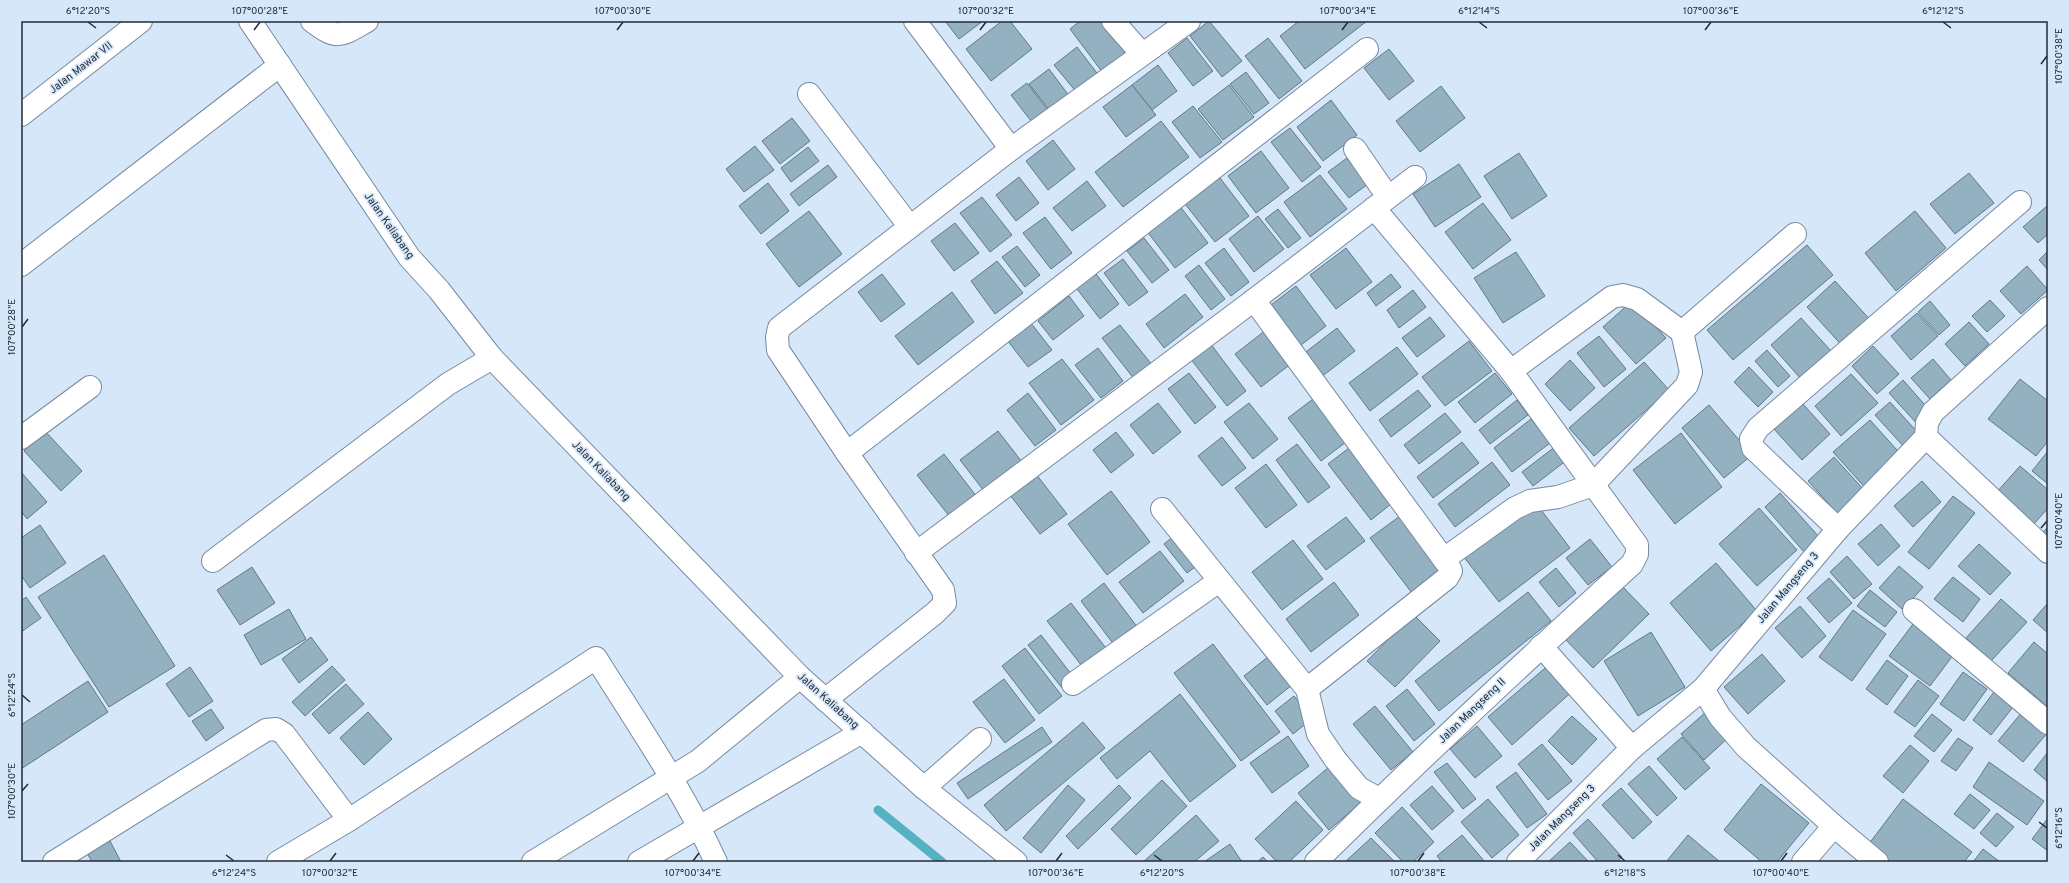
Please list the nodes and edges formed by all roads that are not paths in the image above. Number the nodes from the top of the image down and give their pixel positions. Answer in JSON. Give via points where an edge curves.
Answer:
{"nodes":[{"id":1,"x":141,"y":21,"type":"edge"},
{"id":2,"x":250,"y":21,"type":"edge"},
{"id":3,"x":312,"y":21,"type":"edge"},
{"id":4,"x":367,"y":21,"type":"edge"},
{"id":5,"x":915,"y":21,"type":"edge"},
{"id":6,"x":1114,"y":21,"type":"edge"},
{"id":7,"x":1189,"y":21,"type":"edge"},
{"id":8,"x":1367,"y":49,"type":"dead end"},
{"id":9,"x":1142,"y":54,"type":"junction"},
{"id":10,"x":280,"y":64,"type":"junction"},
{"id":11,"x":809,"y":94,"type":"dead end"},
{"id":12,"x":21,"y":115,"type":"edge"},
{"id":13,"x":1011,"y":149,"type":"junction"},
{"id":14,"x":1355,"y":149,"type":"dead end"},
{"id":15,"x":1415,"y":176,"type":"dead end"},
{"id":16,"x":2020,"y":202,"type":"dead end"},
{"id":17,"x":1381,"y":203,"type":"junction"},
{"id":18,"x":910,"y":227,"type":"junction"},
{"id":19,"x":1795,"y":234,"type":"dead end"},
{"id":20,"x":21,"y":265,"type":"edge"},
{"id":21,"x":1254,"y":300,"type":"junction"},
{"id":22,"x":2048,"y":308,"type":"edge"},
{"id":23,"x":1682,"y":332,"type":"junction"},
{"id":24,"x":492,"y":358,"type":"junction"},
{"id":25,"x":1511,"y":371,"type":"junction"},
{"id":26,"x":90,"y":387,"type":"dead end"},
{"id":27,"x":1926,"y":437,"type":"junction"},
{"id":28,"x":21,"y":438,"type":"edge"},
{"id":29,"x":846,"y":453,"type":"junction"},
{"id":30,"x":1594,"y":485,"type":"junction"},
{"id":31,"x":1162,"y":509,"type":"dead end"},
{"id":32,"x":1838,"y":529,"type":"junction"},
{"id":33,"x":2048,"y":552,"type":"edge"},
{"id":34,"x":916,"y":553,"type":"junction"},
{"id":35,"x":1444,"y":559,"type":"junction"},
{"id":36,"x":213,"y":561,"type":"dead end"},
{"id":37,"x":1219,"y":581,"type":"junction"},
{"id":38,"x":1914,"y":610,"type":"dead end"},
{"id":39,"x":1541,"y":646,"type":"junction"},
{"id":40,"x":800,"y":677,"type":"junction"},
{"id":41,"x":1073,"y":684,"type":"dead end"},
{"id":42,"x":1306,"y":689,"type":"junction"},
{"id":43,"x":1703,"y":689,"type":"junction"},
{"id":44,"x":825,"y":700,"type":"junction"},
{"id":45,"x":2048,"y":723,"type":"edge"},
{"id":46,"x":862,"y":732,"type":"junction"},
{"id":47,"x":980,"y":739,"type":"dead end"},
{"id":48,"x":1632,"y":748,"type":"junction"},
{"id":49,"x":671,"y":776,"type":"junction"},
{"id":50,"x":924,"y":788,"type":"junction"},
{"id":51,"x":1379,"y":799,"type":"junction"},
{"id":52,"x":349,"y":820,"type":"junction"},
{"id":53,"x":1834,"y":826,"type":"junction"},
{"id":54,"x":700,"y":827,"type":"junction"},
{"id":55,"x":54,"y":862,"type":"edge"},
{"id":56,"x":278,"y":862,"type":"edge"},
{"id":57,"x":533,"y":862,"type":"edge"},
{"id":58,"x":639,"y":862,"type":"edge"},
{"id":59,"x":716,"y":862,"type":"edge"},
{"id":60,"x":1016,"y":862,"type":"edge"},
{"id":61,"x":1316,"y":862,"type":"edge"},
{"id":62,"x":1518,"y":862,"type":"edge"},
{"id":63,"x":1803,"y":862,"type":"edge"},
{"id":64,"x":1877,"y":862,"type":"edge"}],
"edges":[{"from":1,"to":12,"type":"street","name":"Jalan Mawar VII"},
{"from":2,"to":10,"type":"street","name":"Jalan Kaliabang"},
{"from":3,"to":4,"type":"street","via":[[329,34],[344,34]]},
{"from":5,"to":13,"type":"street"},
{"from":6,"to":9,"type":"street"},
{"from":7,"to":9,"type":"street"},
{"from":8,"to":29,"type":"street"},
{"from":9,"to":13,"type":"street"},
{"from":10,"to":20,"type":"street"},
{"from":10,"to":24,"type":"street","name":"Jalan Kaliabang","via":[[409,257],[439,290]]},
{"from":11,"to":18,"type":"street"},
{"from":13,"to":18,"type":"street"},
{"from":14,"to":17,"type":"street"},
{"from":15,"to":17,"type":"street"},
{"from":16,"to":32,"type":"street","via":[[1758,428],[1751,439],[1753,448]]},
{"from":17,"to":21,"type":"street"},
{"from":17,"to":25,"type":"street"},
{"from":18,"to":29,"type":"street","via":[[779,328],[776,337],[778,350]]},
{"from":19,"to":23,"type":"street"},
{"from":21,"to":34,"type":"street"},
{"from":21,"to":35,"type":"street"},
{"from":22,"to":27,"type":"street","via":[[1932,412],[1927,423]]},
{"from":23,"to":25,"type":"street","via":[[1637,300],[1623,295],[1612,297]]},
{"from":23,"to":30,"type":"street","via":[[1691,372],[1687,385]]},
{"from":24,"to":36,"type":"street","via":[[448,384]]},
{"from":24,"to":40,"type":"street","name":"Jalan Kaliabang"},
{"from":25,"to":30,"type":"street"},
{"from":26,"to":28,"type":"street"},
{"from":27,"to":32,"type":"street","name":"Jalan Mangseng 3"},
{"from":27,"to":33,"type":"street"},
{"from":29,"to":34,"type":"street"},
{"from":30,"to":35,"type":"street","via":[[1558,497],[1530,501]]},
{"from":30,"to":39,"type":"street","name":"Jalan Mangseng II","via":[[1637,545],[1637,554],[1632,564]]},
{"from":31,"to":37,"type":"street"},
{"from":32,"to":43,"type":"street","name":"Jalan Mangseng 3"},
{"from":34,"to":44,"type":"street","via":[[943,590],[945,603]]},
{"from":35,"to":42,"type":"street","via":[[1451,571],[1447,578]]},
{"from":37,"to":41,"type":"street"},
{"from":37,"to":42,"type":"street"},
{"from":38,"to":45,"type":"street"},
{"from":39,"to":48,"type":"street"},
{"from":39,"to":51,"type":"street","name":"Jalan Mangseng II"},
{"from":40,"to":44,"type":"street","name":"Jalan Kaliabang"},
{"from":40,"to":49,"type":"street","via":[[698,761]]},
{"from":42,"to":51,"type":"street","via":[[1318,734],[1359,788]]},
{"from":43,"to":48,"type":"street","name":"Jalan Mangseng 3"},
{"from":43,"to":53,"type":"street","via":[[1720,717],[1746,747]]},
{"from":44,"to":46,"type":"street","name":"Jalan Kaliabang"},
{"from":46,"to":50,"type":"street","name":"Jalan Kaliabang"},
{"from":46,"to":54,"type":"street"},
{"from":47,"to":50,"type":"street"},
{"from":48,"to":62,"type":"street","name":"Jalan Mangseng 3"},
{"from":49,"to":52,"type":"street","via":[[596,658]]},
{"from":49,"to":54,"type":"street"},
{"from":49,"to":57,"type":"street"},
{"from":50,"to":60,"type":"street","name":"Jalan Kaliabang"},
{"from":51,"to":61,"type":"street","name":"Jalan Mangseng II"},
{"from":52,"to":55,"type":"street","via":[[284,734],[276,729],[266,730]]},
{"from":52,"to":56,"type":"street"},
{"from":53,"to":63,"type":"street"},
{"from":53,"to":64,"type":"street"},
{"from":54,"to":58,"type":"street"},
{"from":54,"to":59,"type":"street"}]}
